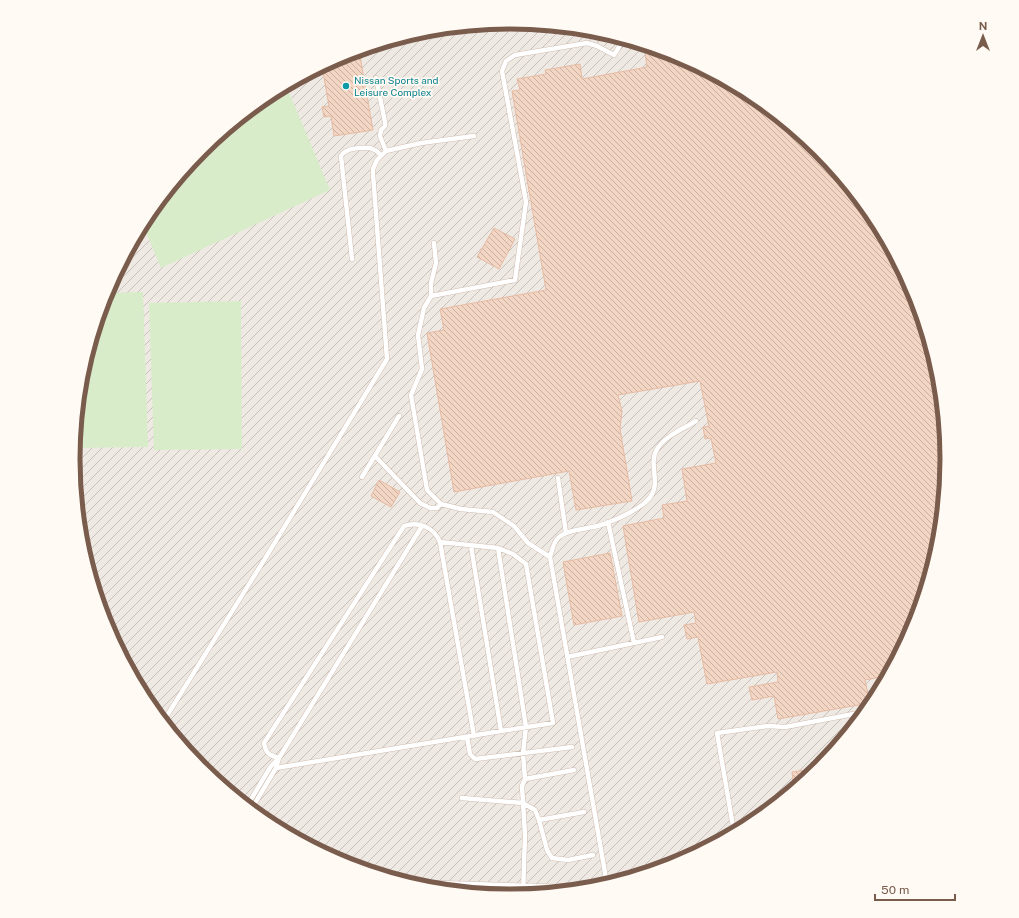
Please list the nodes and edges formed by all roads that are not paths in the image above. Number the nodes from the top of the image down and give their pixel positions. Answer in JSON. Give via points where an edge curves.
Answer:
{"nodes":[{"id":1,"x":621,"y":44,"type":"edge"},
{"id":2,"x":376,"y":78,"type":"dead end"},
{"id":3,"x":474,"y":136,"type":"dead end"},
{"id":4,"x":386,"y":151,"type":"junction"},
{"id":5,"x":381,"y":155,"type":"junction"},
{"id":6,"x":434,"y":243,"type":"dead end"},
{"id":7,"x":352,"y":259,"type":"dead end"},
{"id":8,"x":431,"y":296,"type":"junction"},
{"id":9,"x":399,"y":416,"type":"dead end"},
{"id":10,"x":696,"y":421,"type":"dead end"},
{"id":11,"x":375,"y":456,"type":"junction"},
{"id":12,"x":362,"y":477,"type":"dead end"},
{"id":13,"x":558,"y":478,"type":"dead end"},
{"id":14,"x":441,"y":504,"type":"junction"},
{"id":15,"x":608,"y":522,"type":"junction"},
{"id":16,"x":422,"y":526,"type":"junction"},
{"id":17,"x":566,"y":533,"type":"junction"},
{"id":18,"x":440,"y":542,"type":"junction"},
{"id":19,"x":471,"y":546,"type":"junction"},
{"id":20,"x":498,"y":548,"type":"junction"},
{"id":21,"x":550,"y":558,"type":"junction"},
{"id":22,"x":662,"y":637,"type":"dead end"},
{"id":23,"x":634,"y":643,"type":"junction"},
{"id":24,"x":567,"y":657,"type":"junction"},
{"id":25,"x":856,"y":713,"type":"edge"},
{"id":26,"x":166,"y":718,"type":"edge"},
{"id":27,"x":526,"y":727,"type":"junction"},
{"id":28,"x":501,"y":731,"type":"junction"},
{"id":29,"x":474,"y":736,"type":"junction"},
{"id":30,"x":467,"y":737,"type":"junction"},
{"id":31,"x":572,"y":747,"type":"dead end"},
{"id":32,"x":523,"y":753,"type":"junction"},
{"id":33,"x":279,"y":758,"type":"junction"},
{"id":34,"x":276,"y":768,"type":"junction"},
{"id":35,"x":574,"y":770,"type":"dead end"},
{"id":36,"x":524,"y":779,"type":"junction"},
{"id":37,"x":462,"y":798,"type":"dead end"},
{"id":38,"x":250,"y":801,"type":"edge"},
{"id":39,"x":523,"y":803,"type":"junction"},
{"id":40,"x":254,"y":805,"type":"edge"},
{"id":41,"x":584,"y":812,"type":"dead end"},
{"id":42,"x":539,"y":820,"type":"junction"},
{"id":43,"x":733,"y":826,"type":"edge"},
{"id":44,"x":592,"y":855,"type":"dead end"},
{"id":45,"x":606,"y":878,"type":"edge"},
{"id":46,"x":441,"y":883,"type":"edge"},
{"id":47,"x":523,"y":886,"type":"junction"},
{"id":48,"x":549,"y":887,"type":"edge"}],
"edges":[{"from":1,"to":8,"type":"lane","via":[[614,55],[587,43],[515,55],[506,61],[502,71],[526,202],[515,280]]},
{"from":2,"to":4,"type":"lane","via":[[385,126],[380,130],[380,136]]},
{"from":3,"to":4,"type":"lane","via":[[421,143]]},
{"from":4,"to":5,"type":"lane"},
{"from":5,"to":7,"type":"lane","via":[[370,148],[358,148],[345,151],[341,156]]},
{"from":5,"to":26,"type":"lane","via":[[373,174],[387,359]]},
{"from":6,"to":8,"type":"lane","via":[[436,263],[431,282]]},
{"from":8,"to":14,"type":"lane","via":[[424,308],[418,335],[422,369],[411,395],[427,490]]},
{"from":9,"to":11,"type":"lane"},
{"from":10,"to":15,"type":"lane","via":[[670,436],[656,450],[655,485],[653,492],[643,504],[621,518]]},
{"from":11,"to":12,"type":"lane"},
{"from":11,"to":14,"type":"lane","via":[[420,503],[430,508],[436,508]]},
{"from":13,"to":17,"type":"lane"},
{"from":14,"to":21,"type":"lane","via":[[460,509],[493,512],[514,526],[528,543]]},
{"from":15,"to":17,"type":"lane"},
{"from":15,"to":23,"type":"lane"},
{"from":16,"to":18,"type":"lane","via":[[434,532]]},
{"from":16,"to":33,"type":"lane"},
{"from":16,"to":33,"type":"lane","via":[[404,526],[264,743],[269,755]]},
{"from":17,"to":21,"type":"lane","via":[[558,538]]},
{"from":18,"to":19,"type":"lane"},
{"from":18,"to":29,"type":"lane"},
{"from":19,"to":20,"type":"lane"},
{"from":19,"to":28,"type":"lane"},
{"from":20,"to":27,"type":"lane"},
{"from":20,"to":27,"type":"lane","via":[[513,554],[526,564],[553,723]]},
{"from":21,"to":24,"type":"lane"},
{"from":22,"to":23,"type":"lane"},
{"from":23,"to":24,"type":"lane"},
{"from":24,"to":45,"type":"lane"},
{"from":25,"to":43,"type":"lane","via":[[785,727],[768,726],[717,733]]},
{"from":27,"to":28,"type":"lane"},
{"from":27,"to":32,"type":"lane"},
{"from":28,"to":29,"type":"lane"},
{"from":29,"to":30,"type":"lane"},
{"from":30,"to":32,"type":"lane","via":[[470,754],[475,759]]},
{"from":30,"to":34,"type":"lane"},
{"from":31,"to":32,"type":"lane"},
{"from":32,"to":36,"type":"lane"},
{"from":33,"to":34,"type":"lane"},
{"from":33,"to":38,"type":"lane","via":[[271,766]]},
{"from":34,"to":40,"type":"lane"},
{"from":35,"to":36,"type":"lane"},
{"from":36,"to":39,"type":"lane"},
{"from":37,"to":39,"type":"lane"},
{"from":39,"to":42,"type":"lane","via":[[535,810]]},
{"from":39,"to":47,"type":"lane"},
{"from":41,"to":42,"type":"lane"},
{"from":42,"to":44,"type":"lane","via":[[547,850],[552,858],[568,860]]},
{"from":46,"to":47,"type":"lane"},
{"from":47,"to":48,"type":"lane"}]}
